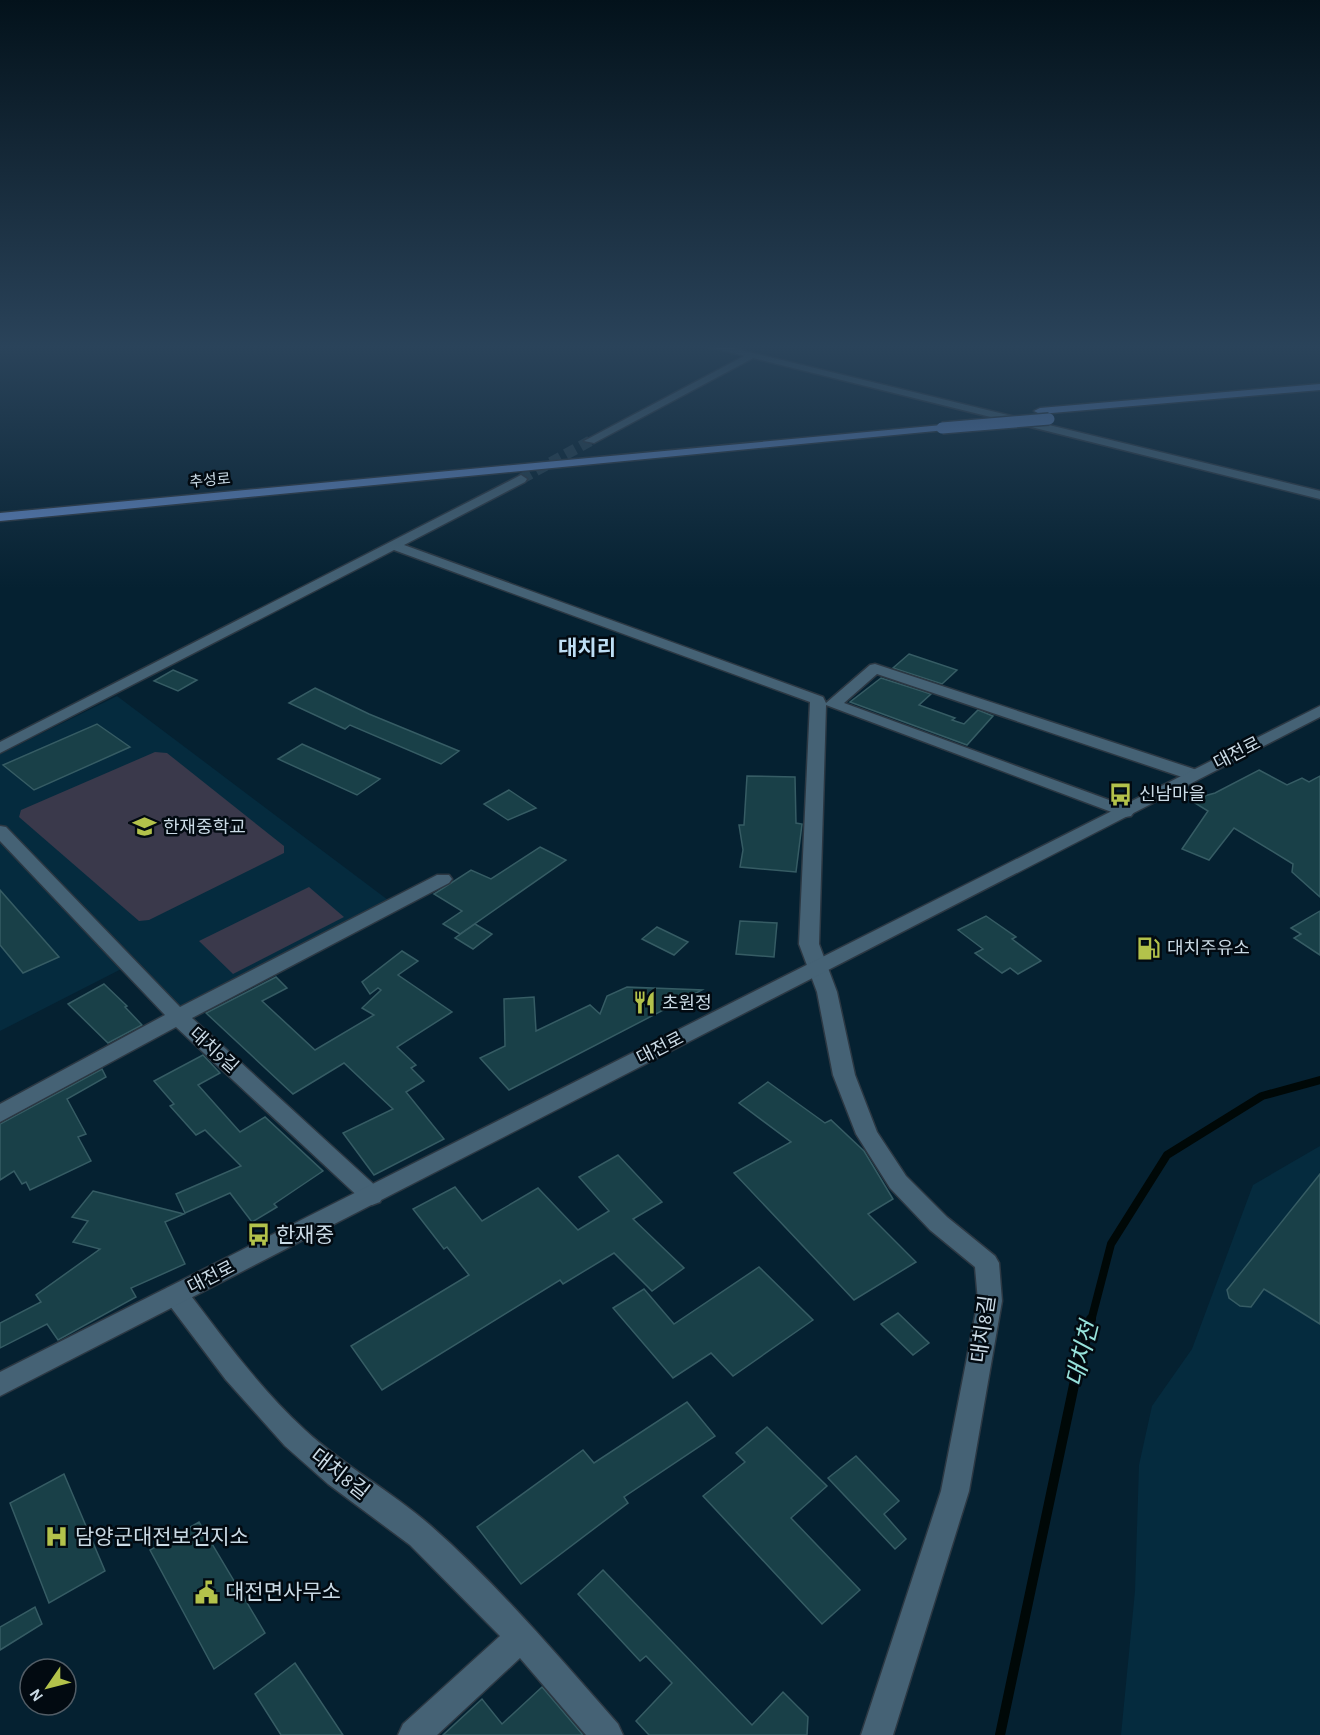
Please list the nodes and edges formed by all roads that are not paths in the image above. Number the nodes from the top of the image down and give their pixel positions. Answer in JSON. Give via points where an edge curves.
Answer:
{"nodes":[{"id":1,"x":619,"y":426,"type":"edge"},
{"id":2,"x":915,"y":426,"type":"edge"},
{"id":3,"x":917,"y":426,"type":"edge"},
{"id":4,"x":1038,"y":426,"type":"edge"},
{"id":5,"x":590,"y":441,"type":"tunnel mouth"},
{"id":6,"x":521,"y":479,"type":"tunnel mouth"},
{"id":7,"x":1320,"y":495,"type":"edge"},
{"id":8,"x":0,"y":508,"type":"edge"},
{"id":9,"x":0,"y":517,"type":"edge"},
{"id":10,"x":393,"y":545,"type":"junction"},
{"id":11,"x":826,"y":702,"type":"junction"},
{"id":12,"x":1320,"y":711,"type":"edge"},
{"id":13,"x":0,"y":748,"type":"edge"},
{"id":14,"x":1194,"y":776,"type":"junction"},
{"id":15,"x":1125,"y":812,"type":"junction"},
{"id":16,"x":0,"y":831,"type":"edge"},
{"id":17,"x":443,"y":879,"type":"dead end"},
{"id":18,"x":821,"y":965,"type":"junction"},
{"id":19,"x":178,"y":1017,"type":"junction"},
{"id":20,"x":0,"y":1114,"type":"edge"},
{"id":21,"x":372,"y":1196,"type":"junction"},
{"id":22,"x":176,"y":1295,"type":"junction"},
{"id":23,"x":0,"y":1385,"type":"edge"},
{"id":24,"x":521,"y":1637,"type":"junction"},
{"id":25,"x":414,"y":1735,"type":"edge"},
{"id":26,"x":607,"y":1735,"type":"edge"},
{"id":27,"x":877,"y":1735,"type":"edge"}],
"edges":[{"from":1,"to":5,"type":"street"},
{"from":2,"to":8,"type":"main road","name":"추성로"},
{"from":3,"to":9,"type":"main road","name":"추성로"},
{"from":4,"to":7,"type":"street"},
{"from":6,"to":10,"type":"street"},
{"from":10,"to":11,"type":"street"},
{"from":10,"to":13,"type":"street"},
{"from":11,"to":14,"type":"street","via":[[875,668]]},
{"from":11,"to":15,"type":"street"},
{"from":11,"to":18,"type":"street","name":"대치8길","via":[[809,944]]},
{"from":12,"to":14,"type":"street","name":"대전로"},
{"from":14,"to":15,"type":"street","name":"대전로"},
{"from":15,"to":18,"type":"street","name":"대전로"},
{"from":16,"to":19,"type":"street"},
{"from":17,"to":19,"type":"street"},
{"from":18,"to":21,"type":"street","name":"대전로"},
{"from":18,"to":27,"type":"street","name":"대치8길","via":[[845,1077],[871,1146],[905,1192],[940,1227],[987,1263],[989,1282],[990,1301],[955,1491]]},
{"from":19,"to":20,"type":"street","name":"대치9길"},
{"from":19,"to":21,"type":"street","name":"대치9길"},
{"from":21,"to":22,"type":"street","name":"대전로"},
{"from":22,"to":23,"type":"street","name":"대전로"},
{"from":22,"to":24,"type":"street","name":"대치8길","via":[[235,1372],[294,1437],[420,1535]]},
{"from":24,"to":25,"type":"street"},
{"from":24,"to":26,"type":"street","name":"대치8길"}]}
